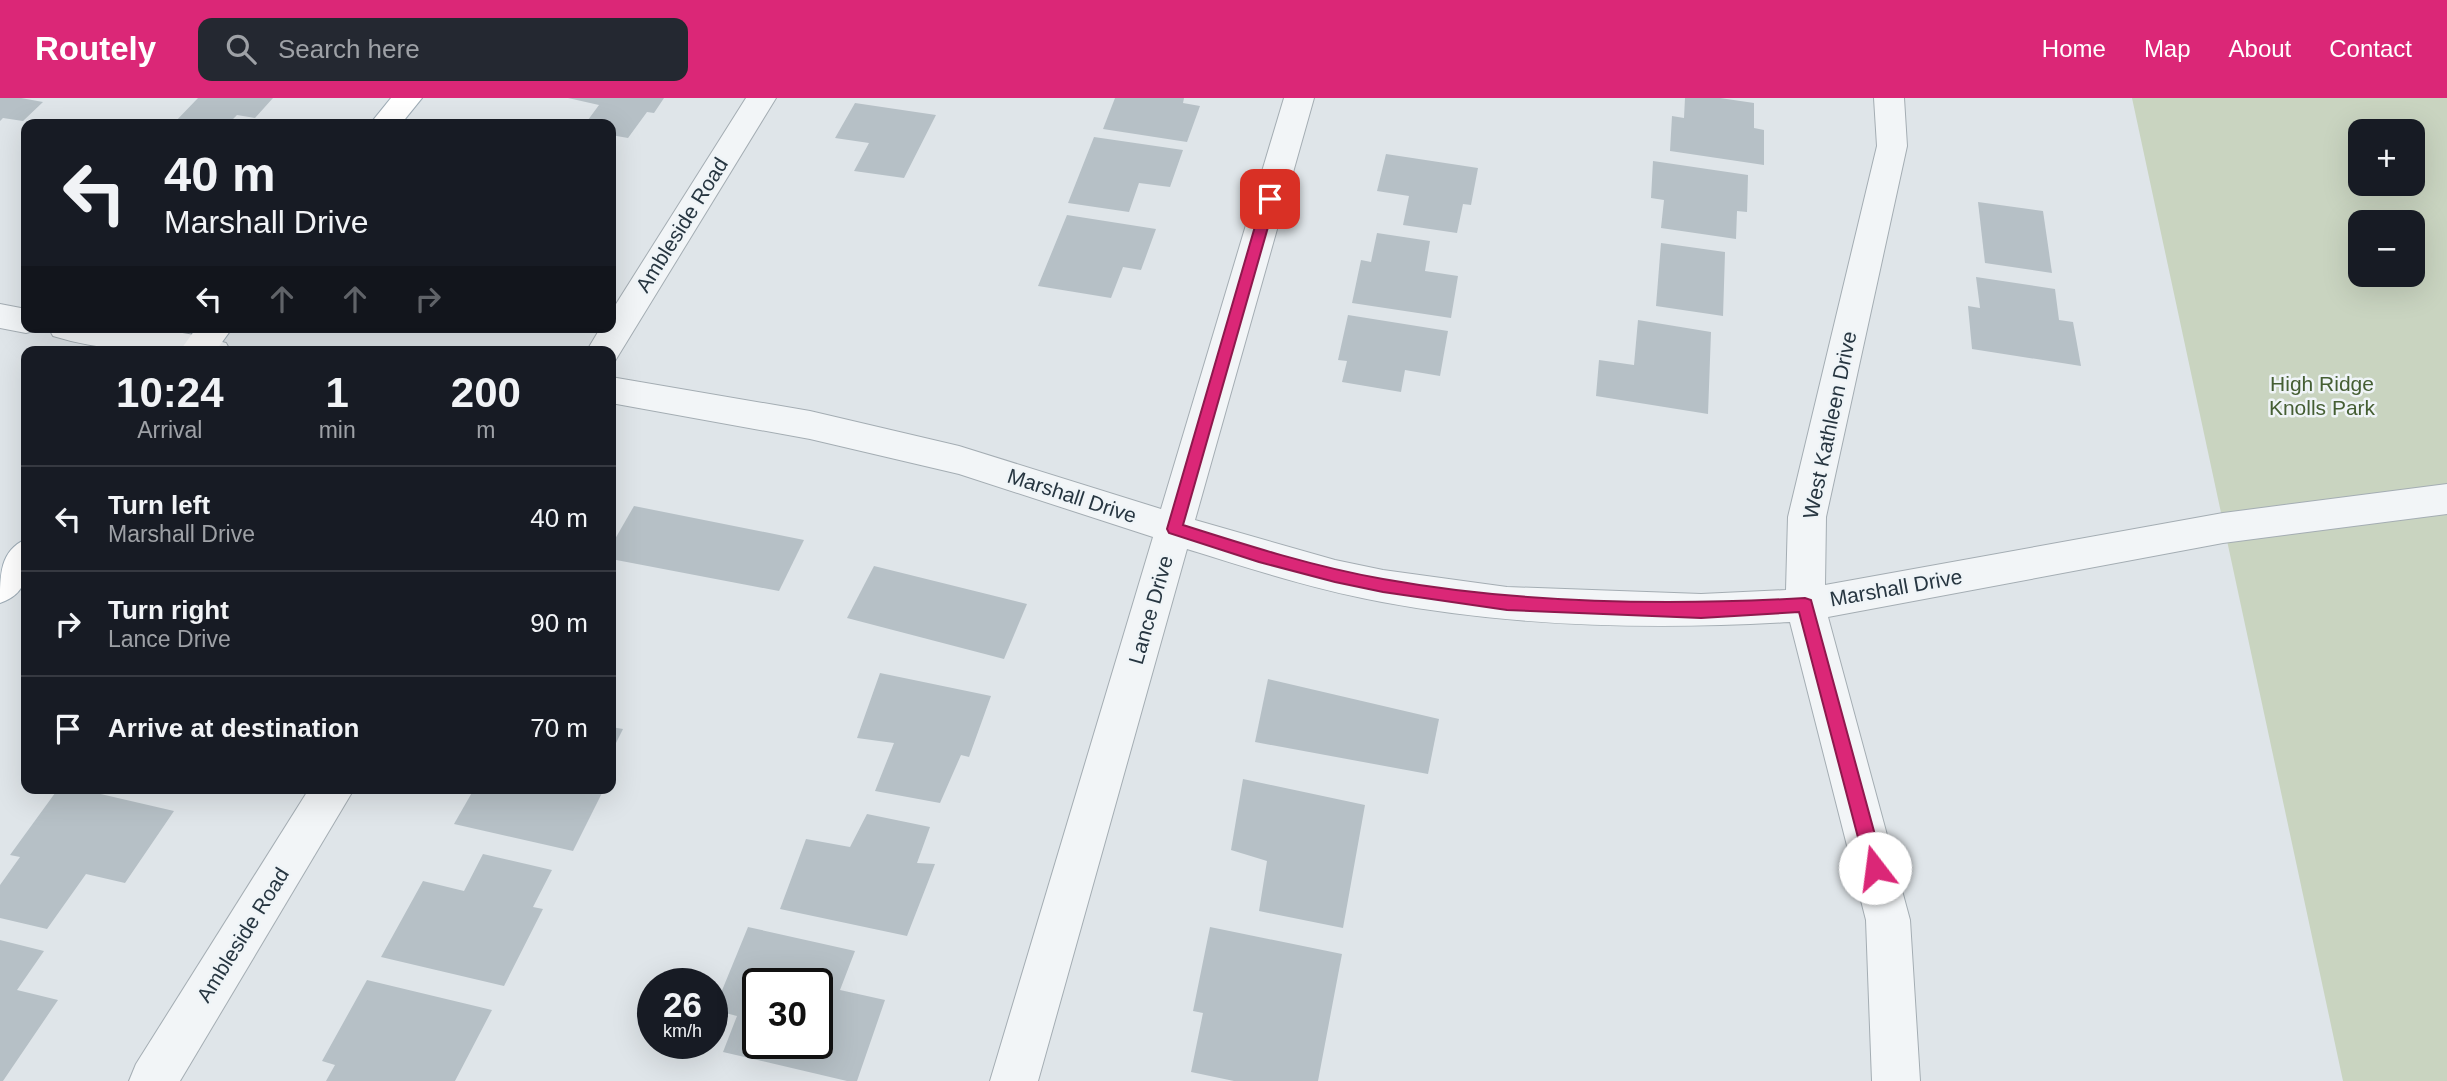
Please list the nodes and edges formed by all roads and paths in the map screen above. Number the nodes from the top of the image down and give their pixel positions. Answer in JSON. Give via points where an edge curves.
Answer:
{"nodes":[{"id":1,"x":407,"y":98,"type":"edge"},
{"id":2,"x":761,"y":98,"type":"edge"},
{"id":3,"x":1299,"y":98,"type":"edge"},
{"id":4,"x":1889,"y":98,"type":"edge"},
{"id":5,"x":389,"y":119,"type":"edge"},
{"id":6,"x":0,"y":316,"type":"edge"},
{"id":7,"x":21,"y":320,"type":"edge"},
{"id":8,"x":616,"y":331,"type":"edge"},
{"id":9,"x":112,"y":333,"type":"edge"},
{"id":10,"x":206,"y":345,"type":"edge"},
{"id":11,"x":616,"y":391,"type":"edge"},
{"id":12,"x":2447,"y":499,"type":"edge"},
{"id":13,"x":1174,"y":529,"type":"junction"},
{"id":14,"x":21,"y":561,"type":"edge"},
{"id":15,"x":0,"y":587,"type":"edge"},
{"id":16,"x":1805,"y":605,"type":"junction"},
{"id":17,"x":330,"y":794,"type":"edge"},
{"id":18,"x":153,"y":1081,"type":"edge"},
{"id":19,"x":1014,"y":1081,"type":"edge"},
{"id":20,"x":1896,"y":1081,"type":"edge"}],
"edges":[{"from":1,"to":5,"type":"main road"},
{"from":2,"to":8,"type":"street","name":"Ambleside Road"},
{"from":3,"to":13,"type":"street","name":"Lance Drive"},
{"from":4,"to":16,"type":"street","name":"West Kathleen Drive","via":[[1892,146],[1807,517]]},
{"from":6,"to":7,"type":"street"},
{"from":9,"to":10,"type":"street"},
{"from":11,"to":13,"type":"street","name":"Marshall Drive","via":[[810,425],[959,460]]},
{"from":12,"to":16,"type":"street","name":"Marshall Drive","via":[[2223,528]]},
{"from":13,"to":16,"type":"street","name":"Marshall Drive","via":[[1335,576],[1507,604],[1701,611]]},
{"from":13,"to":19,"type":"street","name":"Lance Drive"},
{"from":14,"to":15,"type":"main road"},
{"from":16,"to":20,"type":"street","name":"West Kathleen Drive","via":[[1888,920]]},
{"from":17,"to":18,"type":"street","name":"Ambleside Road"}]}
